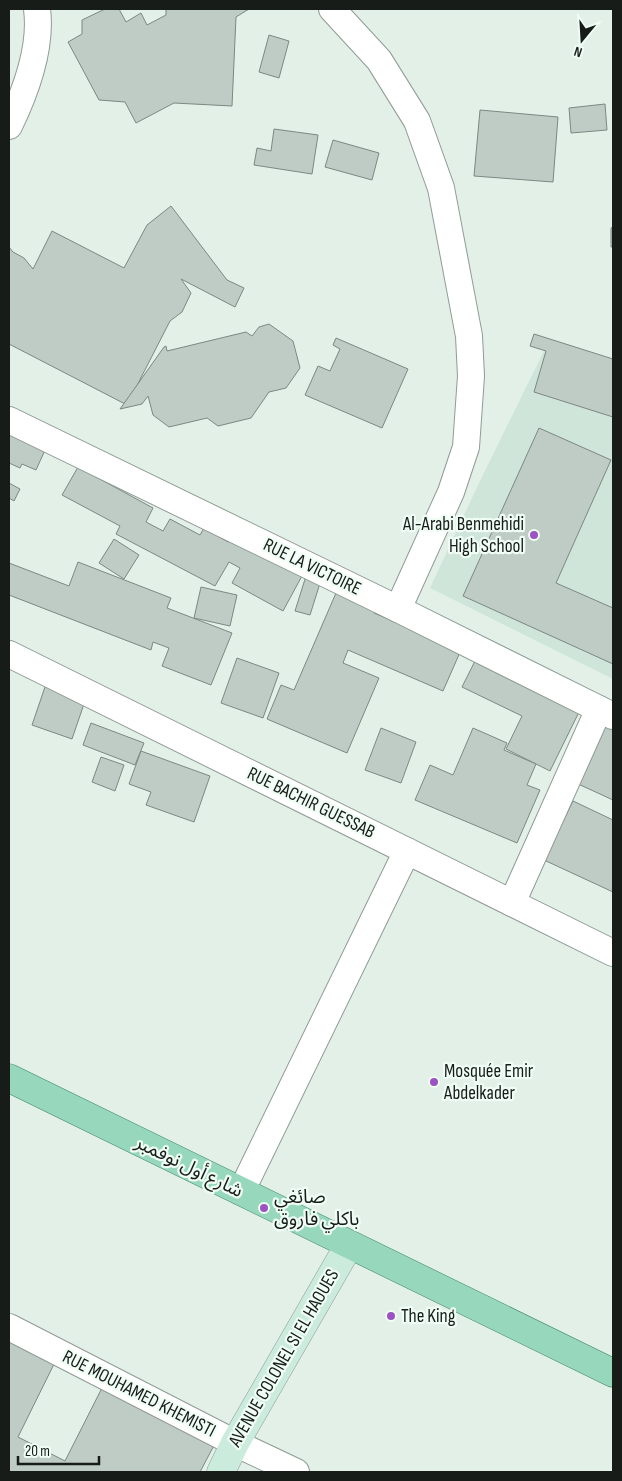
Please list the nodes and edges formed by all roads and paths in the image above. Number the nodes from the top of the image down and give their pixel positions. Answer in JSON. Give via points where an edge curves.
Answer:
{"nodes":[{"id":1,"x":37,"y":9,"type":"edge"},
{"id":2,"x":332,"y":9,"type":"edge"},
{"id":3,"x":9,"y":126,"type":"edge"},
{"id":4,"x":9,"y":420,"type":"edge"},
{"id":5,"x":398,"y":609,"type":"junction"},
{"id":6,"x":9,"y":654,"type":"edge"},
{"id":7,"x":606,"y":712,"type":"edge"},
{"id":8,"x":407,"y":851,"type":"junction"},
{"id":9,"x":512,"y":903,"type":"junction"},
{"id":10,"x":613,"y":953,"type":"edge"},
{"id":11,"x":9,"y":1078,"type":"edge"},
{"id":12,"x":241,"y":1192,"type":"junction"},
{"id":13,"x":349,"y":1245,"type":"junction"},
{"id":14,"x":9,"y":1327,"type":"edge"},
{"id":15,"x":613,"y":1373,"type":"edge"},
{"id":16,"x":235,"y":1443,"type":"junction"},
{"id":17,"x":221,"y":1472,"type":"edge"},
{"id":18,"x":296,"y":1472,"type":"edge"}],
"edges":[{"from":1,"to":3,"type":"street","via":[[36,48],[20,102]]},
{"from":2,"to":5,"type":"street","via":[[379,60],[417,122],[441,188],[469,336],[471,376],[466,447],[451,492]]},
{"from":4,"to":5,"type":"street","name":"RUE LA VICTOIRE"},
{"from":5,"to":7,"type":"street","name":"RUE LA VICTOIRE"},
{"from":6,"to":8,"type":"street","name":"RUE BACHIR GUESSAB"},
{"from":7,"to":9,"type":"street"},
{"from":8,"to":9,"type":"street","name":"RUE BACHIR GUESSAB"},
{"from":8,"to":12,"type":"street"},
{"from":9,"to":10,"type":"street","name":"RUE BACHIR GUESSAB"},
{"from":11,"to":12,"type":"main road","name":"شارع أول نوفمبر"},
{"from":12,"to":13,"type":"main road","name":"شارع أول نوفمبر"},
{"from":13,"to":15,"type":"main road","name":"شارع أول نوفمبر"},
{"from":13,"to":16,"type":"main road","name":"AVENUE COLONEL SI EL HAOUES"},
{"from":14,"to":16,"type":"street","name":"RUE MOUHAMED KHEMISTI"},
{"from":16,"to":17,"type":"main road","name":"AVENUE COLONEL SI EL HAOUES"},
{"from":16,"to":18,"type":"street","name":"RUE MOUHAMED KHEMISTI"}]}
